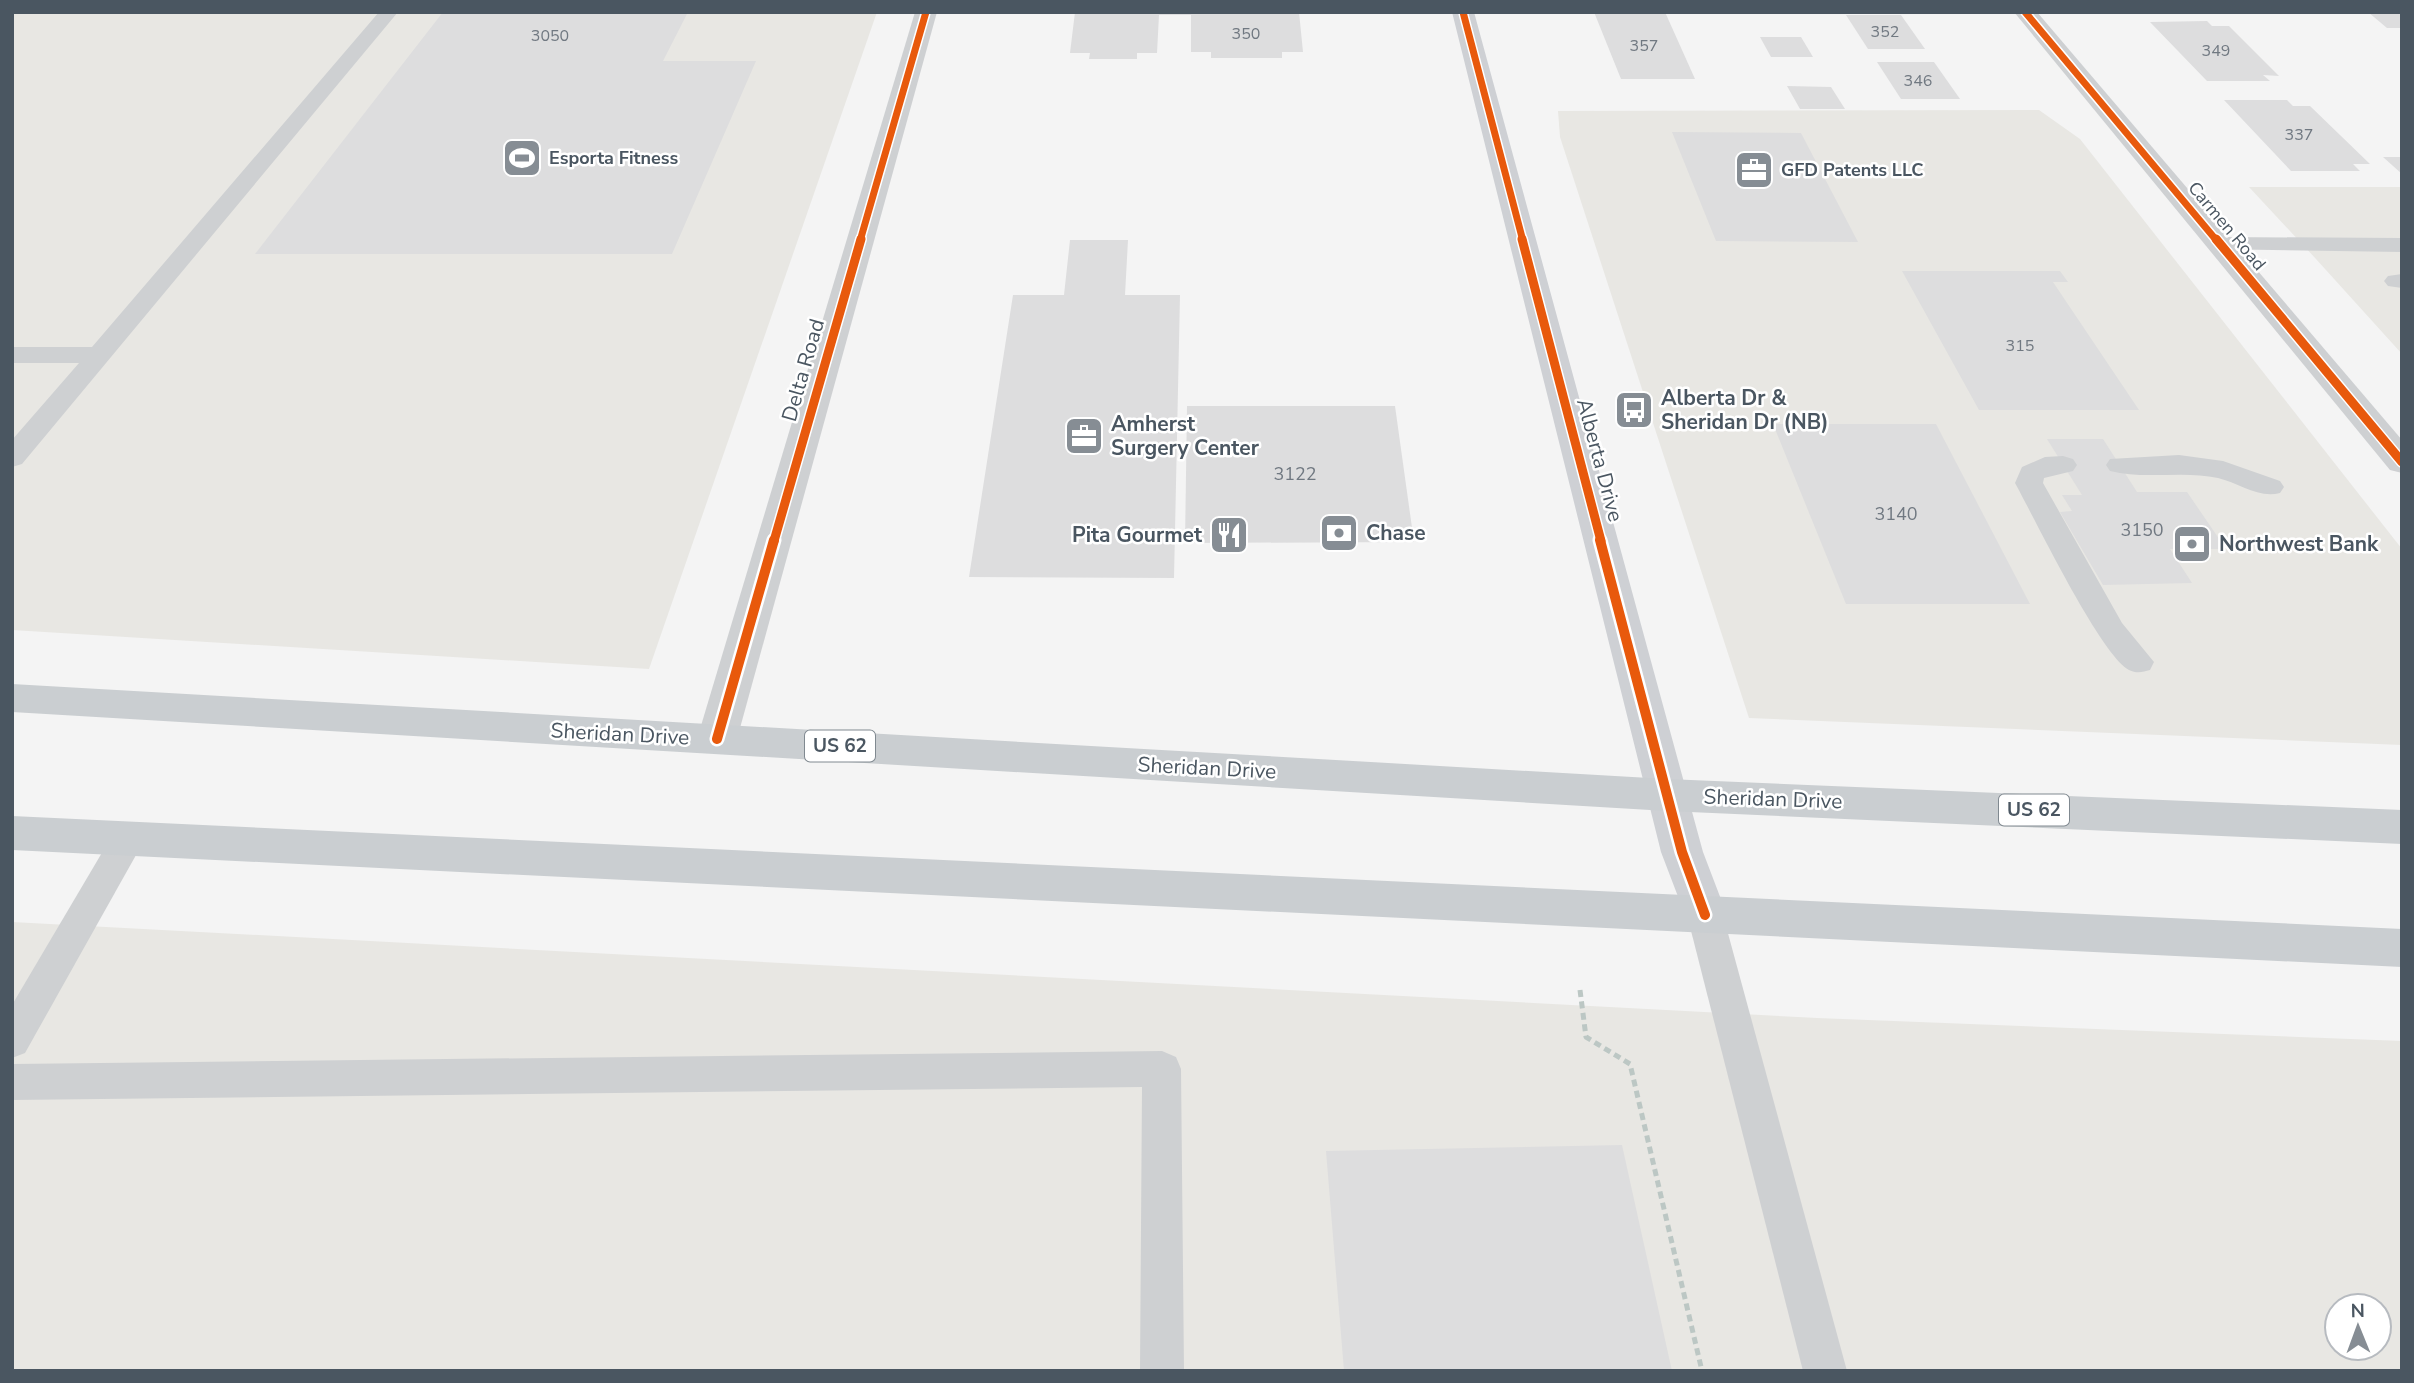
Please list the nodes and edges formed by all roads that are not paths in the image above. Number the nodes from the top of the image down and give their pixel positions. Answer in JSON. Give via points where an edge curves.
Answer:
{"nodes":[{"id":1,"x":389,"y":12,"type":"edge"},
{"id":2,"x":926,"y":12,"type":"edge"},
{"id":3,"x":1463,"y":12,"type":"edge"},
{"id":4,"x":2025,"y":12,"type":"edge"},
{"id":5,"x":2219,"y":244,"type":"junction"},
{"id":6,"x":2402,"y":245,"type":"edge"},
{"id":7,"x":12,"y":355,"type":"edge"},
{"id":8,"x":99,"y":355,"type":"junction"},
{"id":9,"x":12,"y":458,"type":"edge"},
{"id":10,"x":2402,"y":462,"type":"edge"},
{"id":11,"x":2063,"y":465,"type":"dead end"},
{"id":12,"x":2120,"y":465,"type":"dead end"},
{"id":13,"x":2270,"y":487,"type":"dead end"},
{"id":14,"x":2139,"y":662,"type":"dead end"},
{"id":15,"x":12,"y":698,"type":"edge"},
{"id":16,"x":717,"y":739,"type":"junction"},
{"id":17,"x":1667,"y":795,"type":"junction"},
{"id":18,"x":2402,"y":827,"type":"edge"},
{"id":19,"x":12,"y":833,"type":"edge"},
{"id":20,"x":128,"y":839,"type":"junction"},
{"id":21,"x":1705,"y":915,"type":"junction"},
{"id":22,"x":2402,"y":948,"type":"edge"},
{"id":23,"x":12,"y":1041,"type":"edge"},
{"id":24,"x":12,"y":1082,"type":"edge"},
{"id":25,"x":1162,"y":1371,"type":"edge"},
{"id":26,"x":1825,"y":1371,"type":"edge"}],
"edges":[{"from":1,"to":8,"type":"lane"},
{"from":2,"to":16,"type":"street","name":"Delta Road"},
{"from":3,"to":17,"type":"street","name":"Alberta Drive"},
{"from":4,"to":5,"type":"street","name":"Carmen Road"},
{"from":5,"to":6,"type":"lane"},
{"from":5,"to":10,"type":"street","name":"Carmen Road"},
{"from":7,"to":8,"type":"lane"},
{"from":8,"to":9,"type":"lane"},
{"from":11,"to":14,"type":"lane","via":[[2045,466],[2032,473],[2029,483],[2112,630]]},
{"from":12,"to":13,"type":"lane","via":[[2179,464],[2222,470]]},
{"from":15,"to":16,"type":"main road","name":"Sheridan Drive","number":"US 62"},
{"from":16,"to":17,"type":"main road","name":"Sheridan Drive","number":"US 62"},
{"from":17,"to":18,"type":"main road","name":"Sheridan Drive","number":"US 62"},
{"from":17,"to":21,"type":"street","name":"Alberta Drive"},
{"from":19,"to":20,"type":"main road"},
{"from":20,"to":21,"type":"main road"},
{"from":20,"to":23,"type":"lane"},
{"from":21,"to":22,"type":"main road"},
{"from":21,"to":26,"type":"lane"},
{"from":24,"to":25,"type":"lane","via":[[1162,1069]]}]}
